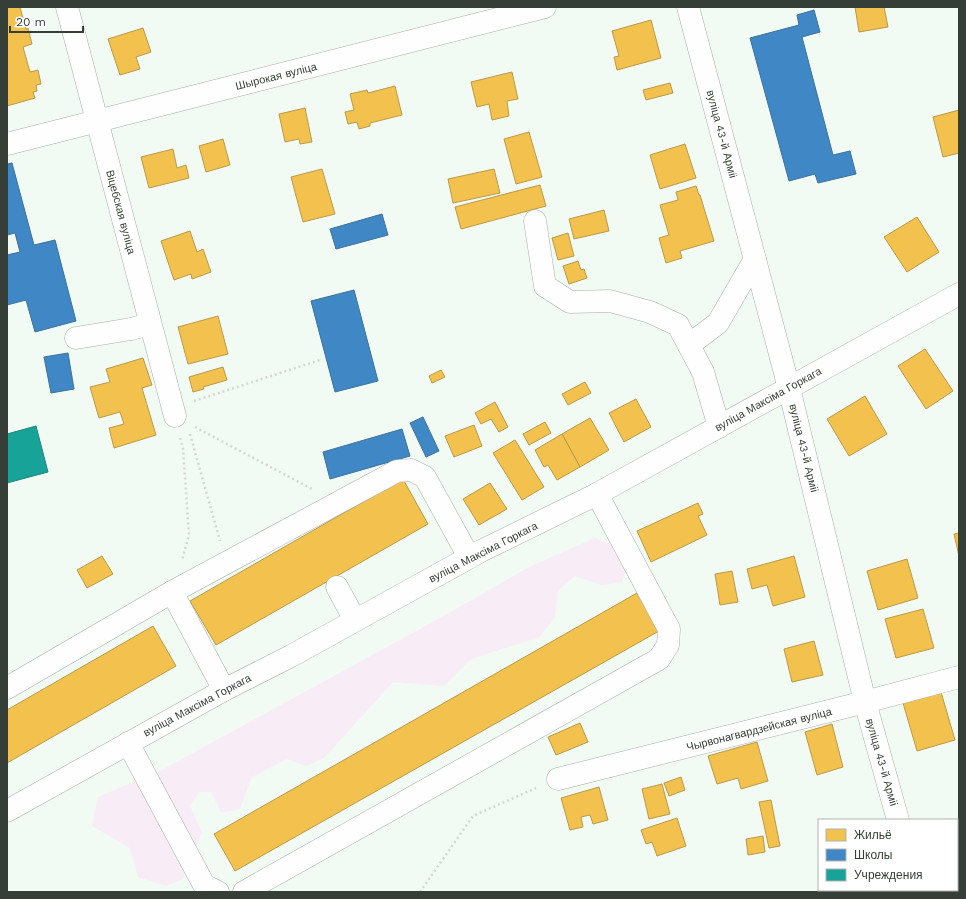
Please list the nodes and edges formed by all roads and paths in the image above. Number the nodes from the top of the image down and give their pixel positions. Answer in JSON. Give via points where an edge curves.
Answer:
{"nodes":[{"id":1,"x":67,"y":7,"type":"edge"},
{"id":2,"x":544,"y":7,"type":"edge"},
{"id":3,"x":688,"y":7,"type":"edge"},
{"id":4,"x":97,"y":122,"type":"junction"},
{"id":5,"x":7,"y":144,"type":"edge"},
{"id":6,"x":535,"y":221,"type":"dead end"},
{"id":7,"x":755,"y":259,"type":"junction"},
{"id":8,"x":959,"y":294,"type":"edge"},
{"id":9,"x":150,"y":324,"type":"junction"},
{"id":10,"x":76,"y":338,"type":"dead end"},
{"id":11,"x":689,"y":345,"type":"junction"},
{"id":12,"x":320,"y":360,"type":"dead end"},
{"id":13,"x":789,"y":388,"type":"junction"},
{"id":14,"x":178,"y":415,"type":"junction"},
{"id":15,"x":719,"y":427,"type":"junction"},
{"id":16,"x":597,"y":494,"type":"junction"},
{"id":17,"x":338,"y":503,"type":"junction"},
{"id":18,"x":469,"y":557,"type":"junction"},
{"id":19,"x":226,"y":563,"type":"junction"},
{"id":20,"x":337,"y":587,"type":"dead end"},
{"id":21,"x":172,"y":592,"type":"junction"},
{"id":22,"x":355,"y":620,"type":"junction"},
{"id":23,"x":959,"y":677,"type":"edge"},
{"id":24,"x":7,"y":688,"type":"edge"},
{"id":25,"x":224,"y":690,"type":"junction"},
{"id":26,"x":865,"y":702,"type":"junction"},
{"id":27,"x":128,"y":743,"type":"junction"},
{"id":28,"x":558,"y":779,"type":"joint"},
{"id":29,"x":7,"y":811,"type":"edge"},
{"id":30,"x":898,"y":819,"type":"edge"},
{"id":31,"x":218,"y":892,"type":"edge"},
{"id":32,"x":244,"y":892,"type":"edge"},
{"id":33,"x":420,"y":892,"type":"edge"}],
"edges":[{"from":1,"to":4,"type":"street","name":"Віцебская вуліца"},
{"from":2,"to":4,"type":"street","name":"Шырокая вуліца"},
{"from":3,"to":7,"type":"street","name":"вуліца 43-й Арміі"},
{"from":4,"to":5,"type":"street","name":"Шырокая вуліца"},
{"from":4,"to":9,"type":"street","name":"Віцебская вуліца"},
{"from":6,"to":11,"type":"street","via":[[545,286],[570,302],[610,301],[650,312],[678,325]]},
{"from":7,"to":11,"type":"street","via":[[718,323]]},
{"from":7,"to":13,"type":"street","name":"вуліца 43-й Арміі"},
{"from":8,"to":13,"type":"street","name":"вуліца Максіма Горкага"},
{"from":9,"to":10,"type":"street"},
{"from":9,"to":14,"type":"street","name":"Віцебская вуліца"},
{"from":11,"to":15,"type":"street","via":[[703,372]]},
{"from":12,"to":14,"type":"path"},
{"from":13,"to":15,"type":"street","name":"вуліца Максіма Горкага"},
{"from":13,"to":26,"type":"street","name":"вуліца 43-й Арміі"},
{"from":14,"to":17,"type":"path"},
{"from":14,"to":19,"type":"path"},
{"from":14,"to":21,"type":"path","via":[[189,535]]},
{"from":15,"to":16,"type":"street","name":"вуліца Максіма Горкага"},
{"from":16,"to":18,"type":"street","name":"вуліца Максіма Горкага"},
{"from":16,"to":32,"type":"street","via":[[669,629],[668,645],[659,659]]},
{"from":17,"to":18,"type":"street","via":[[397,471],[411,470],[425,477]]},
{"from":17,"to":19,"type":"street"},
{"from":18,"to":22,"type":"street","name":"вуліца Максіма Горкага"},
{"from":19,"to":21,"type":"street"},
{"from":20,"to":22,"type":"street"},
{"from":21,"to":24,"type":"street"},
{"from":21,"to":25,"type":"street"},
{"from":22,"to":25,"type":"street","name":"вуліца Максіма Горкага"},
{"from":23,"to":26,"type":"street","name":"Чырвонагвардзейская вуліца"},
{"from":25,"to":27,"type":"street","name":"вуліца Максіма Горкага"},
{"from":26,"to":28,"type":"street","name":"Чырвонагвардзейская вуліца"},
{"from":26,"to":30,"type":"street","name":"вуліца 43-й Арміі"},
{"from":27,"to":29,"type":"street","name":"вуліца Максіма Горкага"},
{"from":27,"to":31,"type":"street","via":[[204,885]]},
{"from":28,"to":33,"type":"path","via":[[473,816]]}]}
